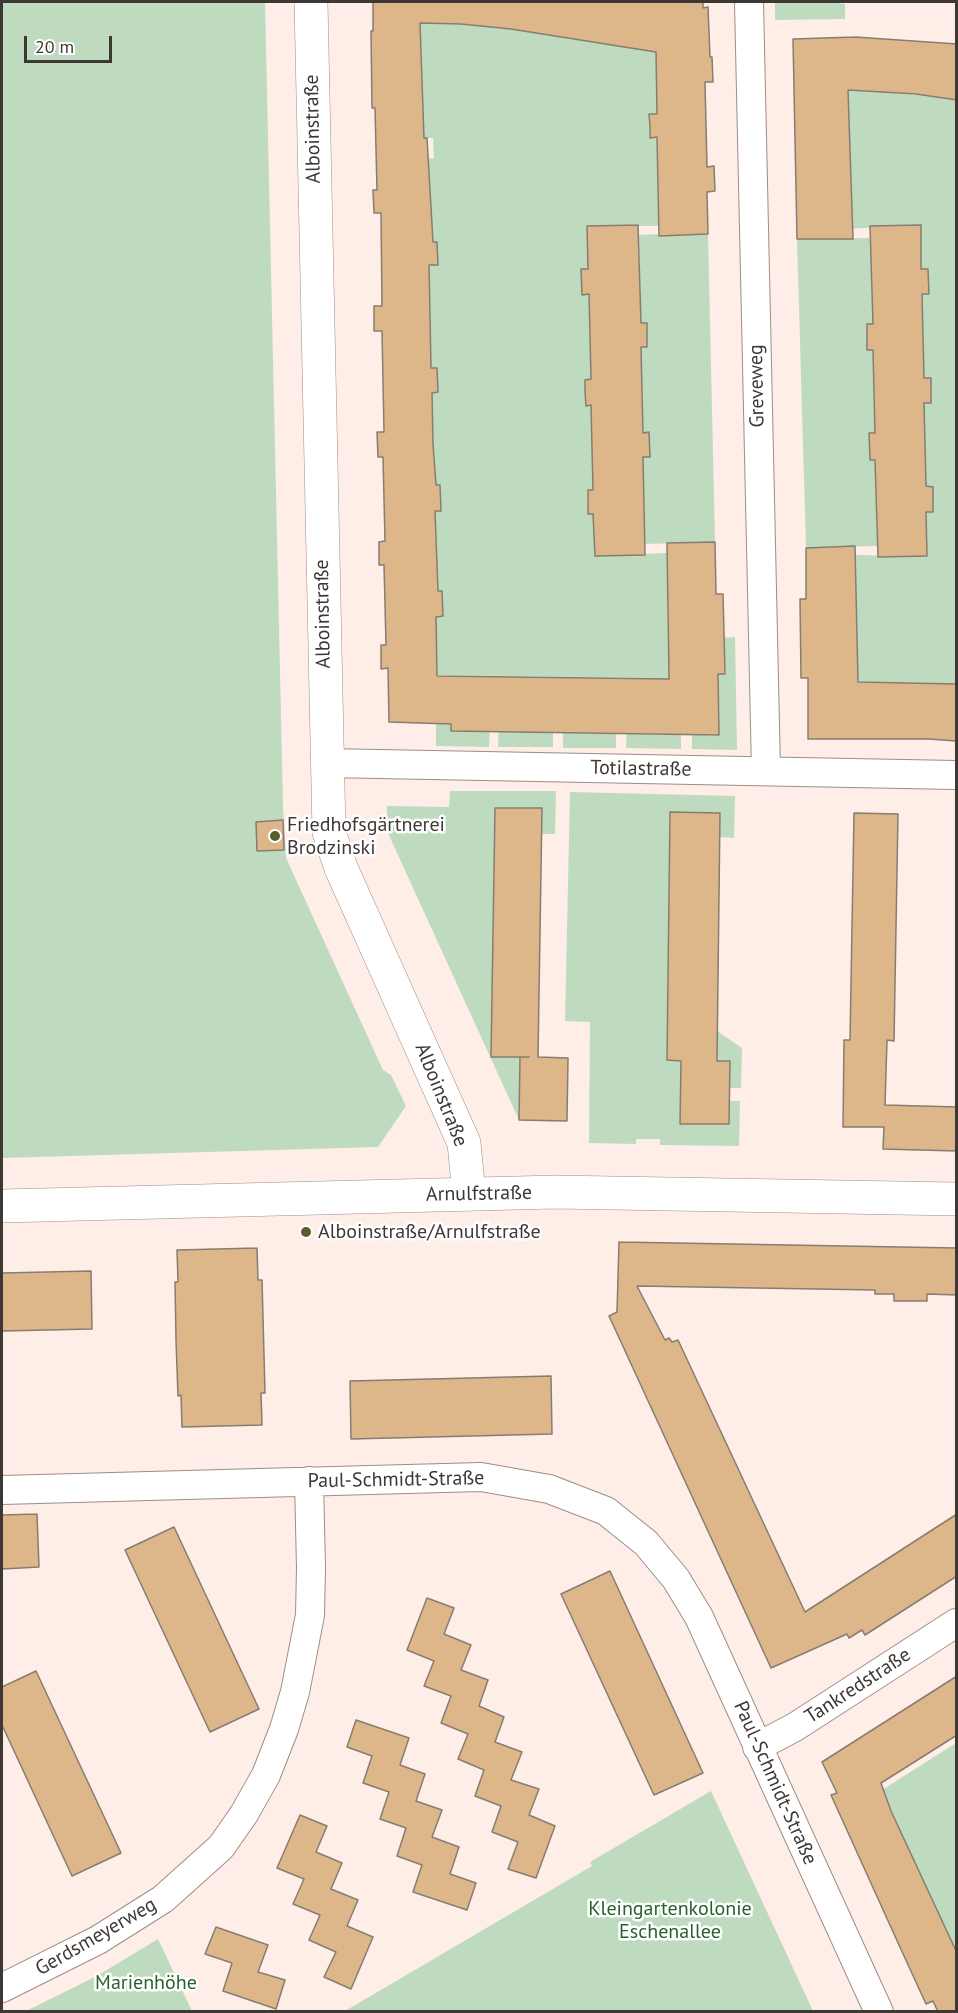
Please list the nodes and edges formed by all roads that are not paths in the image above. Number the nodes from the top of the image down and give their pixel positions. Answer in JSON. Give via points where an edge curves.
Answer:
{"nodes":[{"id":1,"x":749,"y":2,"type":"edge"},
{"id":2,"x":310,"y":3,"type":"edge"},
{"id":3,"x":326,"y":763,"type":"junction"},
{"id":4,"x":766,"y":771,"type":"junction"},
{"id":5,"x":957,"y":775,"type":"edge"},
{"id":6,"x":469,"y":1194,"type":"junction"},
{"id":7,"x":957,"y":1199,"type":"edge"},
{"id":8,"x":2,"y":1206,"type":"edge"},
{"id":9,"x":309,"y":1481,"type":"junction"},
{"id":10,"x":2,"y":1490,"type":"edge"},
{"id":11,"x":957,"y":1623,"type":"edge"},
{"id":12,"x":757,"y":1747,"type":"junction"},
{"id":13,"x":2,"y":1988,"type":"edge"},
{"id":14,"x":879,"y":2012,"type":"edge"}],
"edges":[{"from":1,"to":4,"type":"street","name":"Greveweg"},
{"from":2,"to":3,"type":"street","name":"Alboinstraße"},
{"from":3,"to":4,"type":"street","name":"Totilastraße"},
{"from":3,"to":6,"type":"street","name":"Alboinstraße","via":[[329,832],[341,868],[464,1143]]},
{"from":4,"to":5,"type":"street","name":"Totilastraße"},
{"from":6,"to":7,"type":"street","name":"Arnulfstraße"},
{"from":6,"to":8,"type":"street","name":"Arnulfstraße"},
{"from":9,"to":10,"type":"street","name":"Paul-Schmidt-Straße"},
{"from":9,"to":12,"type":"street","name":"Paul-Schmidt-Straße","via":[[481,1478],[549,1489],[606,1510],[646,1543],[676,1579],[699,1617]]},
{"from":9,"to":13,"type":"street","name":"Gerdsmeyerweg","via":[[310,1615],[297,1683],[284,1729],[244,1814],[221,1847],[163,1899],[98,1940]]},
{"from":11,"to":12,"type":"street","name":"Tankredstraße","via":[[795,1727]]},
{"from":12,"to":14,"type":"street","name":"Paul-Schmidt-Straße"}]}
